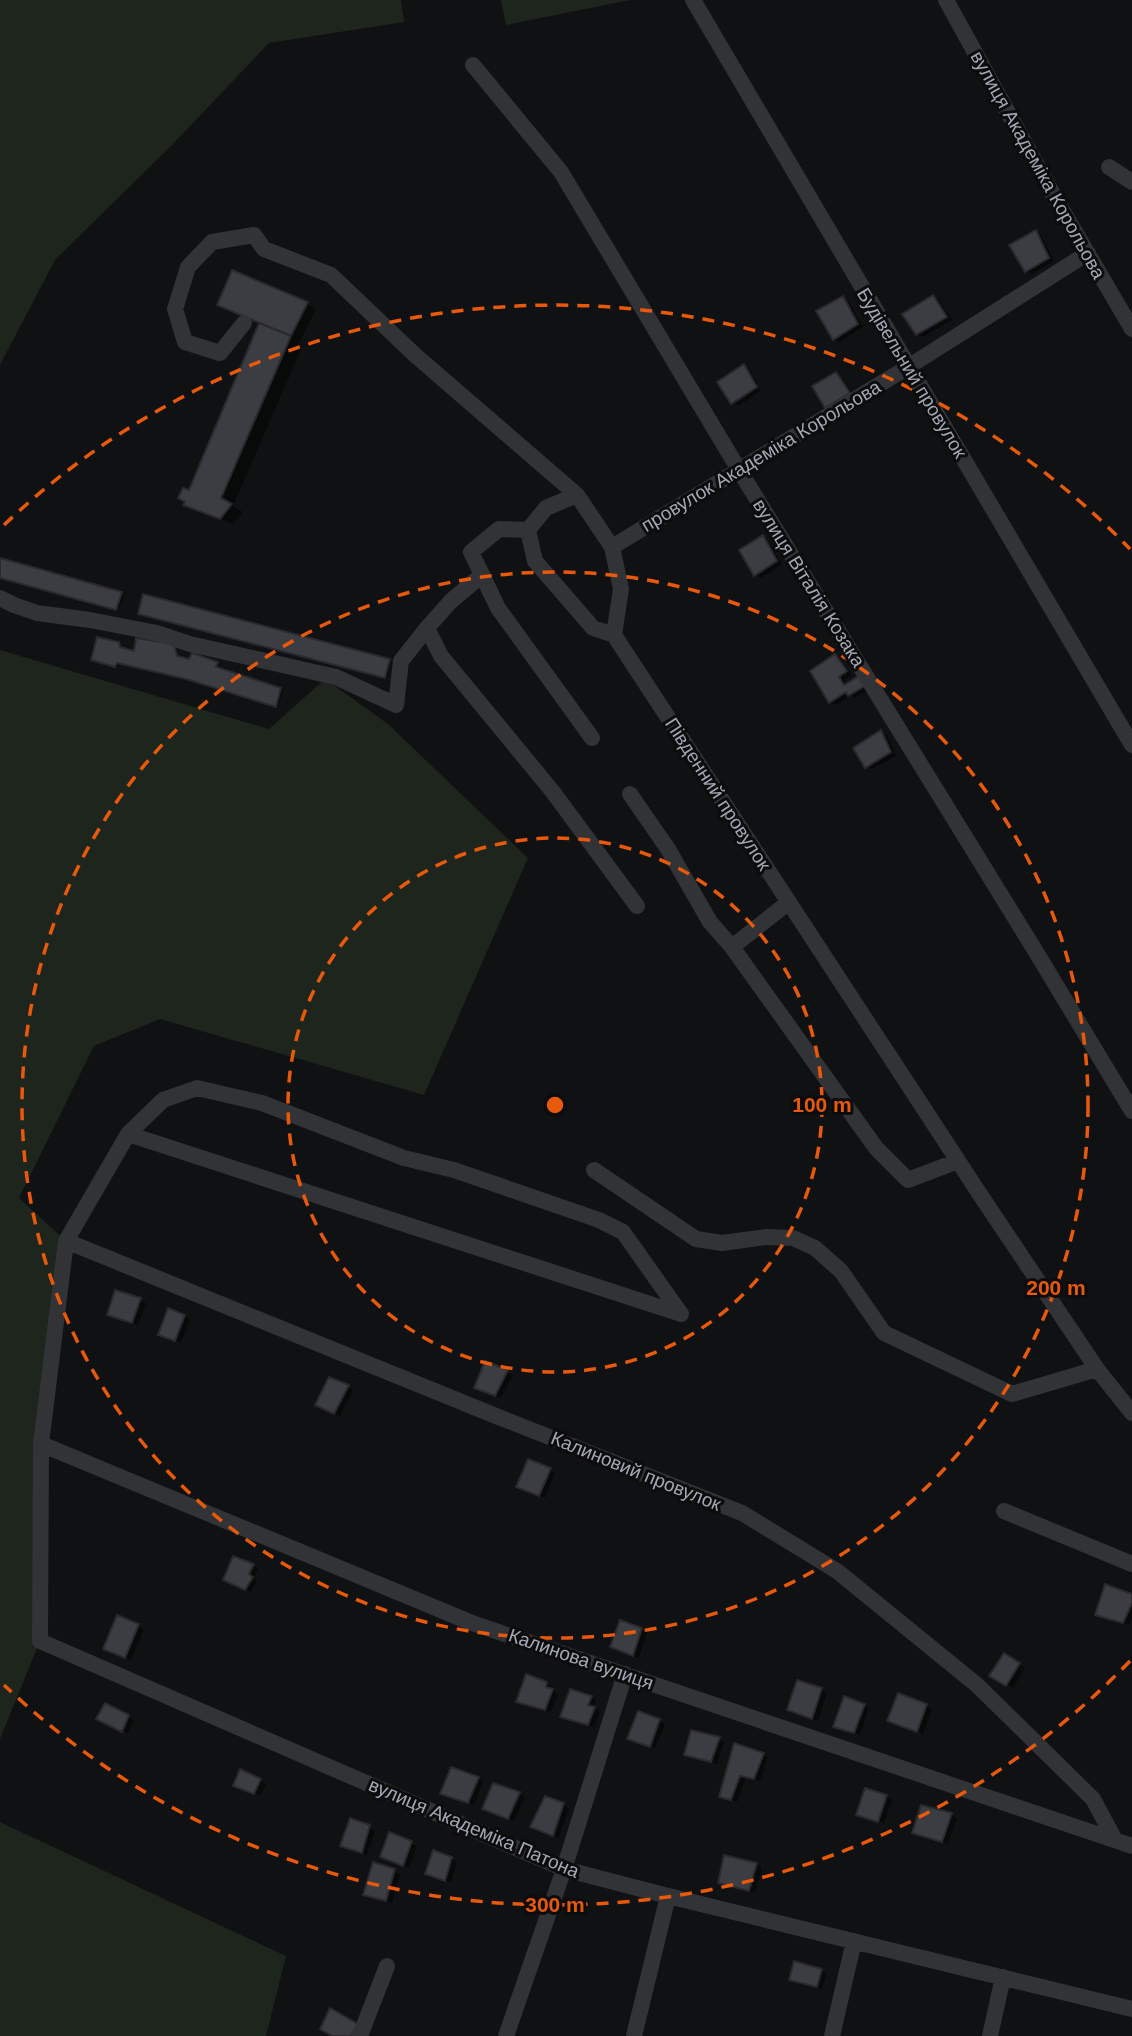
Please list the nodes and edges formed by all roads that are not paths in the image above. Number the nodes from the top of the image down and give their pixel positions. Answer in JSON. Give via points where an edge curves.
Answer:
{"nodes":[{"id":1,"x":693,"y":0,"type":"edge"},
{"id":2,"x":946,"y":0,"type":"edge"},
{"id":3,"x":473,"y":65,"type":"dead end"},
{"id":4,"x":1109,"y":167,"type":"dead end"},
{"id":5,"x":1132,"y":182,"type":"edge"},
{"id":6,"x":1088,"y":253,"type":"junction"},
{"id":7,"x":1128,"y":312,"type":"edge"},
{"id":8,"x":244,"y":323,"type":"dead end"},
{"id":9,"x":1132,"y":329,"type":"edge"},
{"id":10,"x":908,"y":367,"type":"junction"},
{"id":11,"x":739,"y":470,"type":"junction"},
{"id":12,"x":577,"y":495,"type":"junction"},
{"id":13,"x":528,"y":530,"type":"junction"},
{"id":14,"x":612,"y":547,"type":"junction"},
{"id":15,"x":482,"y":575,"type":"junction"},
{"id":16,"x":0,"y":598,"type":"edge"},
{"id":17,"x":427,"y":628,"type":"junction"},
{"id":18,"x":614,"y":635,"type":"junction"},
{"id":19,"x":592,"y":738,"type":"dead end"},
{"id":20,"x":1132,"y":745,"type":"edge"},
{"id":21,"x":630,"y":794,"type":"dead end"},
{"id":22,"x":789,"y":902,"type":"junction"},
{"id":23,"x":638,"y":906,"type":"dead end"},
{"id":24,"x":732,"y":947,"type":"junction"},
{"id":25,"x":1130,"y":1103,"type":"edge"},
{"id":26,"x":128,"y":1134,"type":"junction"},
{"id":27,"x":958,"y":1161,"type":"junction"},
{"id":28,"x":594,"y":1170,"type":"dead end"},
{"id":29,"x":66,"y":1241,"type":"junction"},
{"id":30,"x":1097,"y":1369,"type":"junction"},
{"id":31,"x":1132,"y":1413,"type":"edge"},
{"id":32,"x":41,"y":1444,"type":"junction"},
{"id":33,"x":1004,"y":1511,"type":"dead end"},
{"id":34,"x":1132,"y":1564,"type":"edge"},
{"id":35,"x":625,"y":1674,"type":"junction"},
{"id":36,"x":1115,"y":1840,"type":"junction"},
{"id":37,"x":1132,"y":1846,"type":"edge"},
{"id":38,"x":564,"y":1869,"type":"junction"},
{"id":39,"x":668,"y":1896,"type":"junction"},
{"id":40,"x":854,"y":1941,"type":"junction"},
{"id":41,"x":387,"y":1966,"type":"dead end"},
{"id":42,"x":1003,"y":1977,"type":"junction"},
{"id":43,"x":1132,"y":2009,"type":"edge"},
{"id":44,"x":360,"y":2036,"type":"edge"},
{"id":45,"x":506,"y":2036,"type":"edge"},
{"id":46,"x":634,"y":2036,"type":"edge"},
{"id":47,"x":832,"y":2036,"type":"edge"},
{"id":48,"x":990,"y":2036,"type":"edge"}],
"edges":[{"from":1,"to":10,"type":"street","name":"Будівельний провулок"},
{"from":2,"to":6,"type":"street","name":"вулиця Академіка Корольова"},
{"from":3,"to":11,"type":"street","name":"вулиця Віталія Козака","via":[[561,172]]},
{"from":4,"to":5,"type":"street"},
{"from":6,"to":7,"type":"street","name":"вулиця Академіка Корольова"},
{"from":6,"to":10,"type":"street","name":"провулок Академіка Корольова"},
{"from":7,"to":9,"type":"street","name":"вулиця Академіка Корольова"},
{"from":8,"to":12,"type":"street","via":[[220,353],[185,342],[175,309],[188,267],[212,242],[254,235],[264,249],[331,275],[415,355]]},
{"from":10,"to":11,"type":"street","name":"провулок Академіка Корольова"},
{"from":10,"to":20,"type":"street","name":"Будівельний провулок"},
{"from":11,"to":14,"type":"street","name":"провулок Академіка Корольова"},
{"from":11,"to":25,"type":"street","name":"вулиця Віталія Козака"},
{"from":12,"to":13,"type":"street","via":[[546,508]]},
{"from":12,"to":14,"type":"street"},
{"from":13,"to":15,"type":"street","via":[[499,529],[471,552]]},
{"from":13,"to":18,"type":"street","via":[[535,561],[593,628]]},
{"from":14,"to":18,"type":"street","via":[[621,589]]},
{"from":15,"to":17,"type":"street"},
{"from":15,"to":19,"type":"street","via":[[498,608]]},
{"from":16,"to":17,"type":"street","via":[[37,613],[157,633],[336,677],[396,705],[401,662]]},
{"from":17,"to":23,"type":"street","via":[[441,656]]},
{"from":18,"to":22,"type":"street","name":"Південний провулок"},
{"from":21,"to":24,"type":"street","via":[[710,922]]},
{"from":22,"to":24,"type":"street"},
{"from":22,"to":27,"type":"street","name":"Південний провулок"},
{"from":24,"to":27,"type":"street","via":[[876,1148],[908,1180]]},
{"from":26,"to":26,"type":"street","via":[[163,1100],[197,1088],[262,1103],[404,1158],[454,1170],[600,1220],[623,1232],[681,1314]]},
{"from":26,"to":29,"type":"street"},
{"from":27,"to":30,"type":"street","name":"Південний провулок"},
{"from":28,"to":30,"type":"street","via":[[696,1239],[722,1243],[793,1238],[815,1248],[841,1270],[884,1333],[1012,1394]]},
{"from":29,"to":32,"type":"street"},
{"from":29,"to":36,"type":"street","name":"Калиновий провулок","via":[[743,1513],[837,1571],[977,1685],[1093,1799]]},
{"from":30,"to":31,"type":"street","name":"Південний провулок"},
{"from":32,"to":35,"type":"street","name":"Калинова вулиця","via":[[472,1622]]},
{"from":32,"to":38,"type":"street","name":"вулиця Академіка Патона","via":[[40,1641]]},
{"from":33,"to":34,"type":"street"},
{"from":35,"to":36,"type":"street","name":"Калинова вулиця"},
{"from":35,"to":38,"type":"street"},
{"from":36,"to":37,"type":"street","name":"Калинова вулиця"},
{"from":38,"to":39,"type":"street","name":"вулиця Академіка Патона"},
{"from":38,"to":45,"type":"street"},
{"from":39,"to":40,"type":"street","name":"вулиця Академіка Патона"},
{"from":39,"to":46,"type":"street"},
{"from":40,"to":42,"type":"street","name":"вулиця Академіка Патона"},
{"from":40,"to":47,"type":"street"},
{"from":41,"to":44,"type":"street"},
{"from":42,"to":43,"type":"street","name":"вулиця Академіка Патона"},
{"from":42,"to":48,"type":"street"}]}
